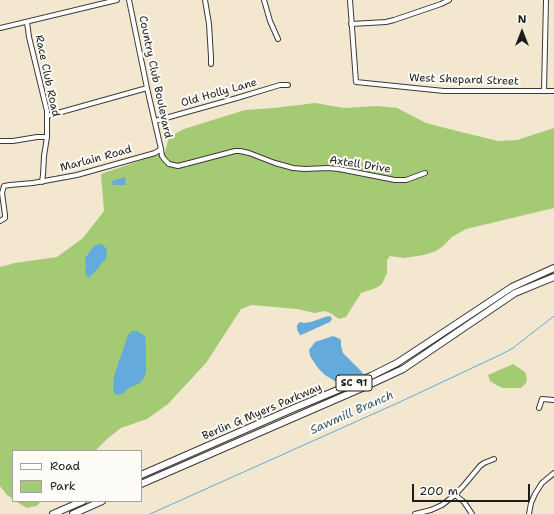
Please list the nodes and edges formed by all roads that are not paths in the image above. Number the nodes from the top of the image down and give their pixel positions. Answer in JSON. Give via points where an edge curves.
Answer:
{"nodes":[{"id":1,"x":117,"y":0,"type":"edge"},
{"id":2,"x":129,"y":0,"type":"edge"},
{"id":3,"x":205,"y":0,"type":"edge"},
{"id":4,"x":264,"y":0,"type":"edge"},
{"id":5,"x":350,"y":0,"type":"edge"},
{"id":6,"x":449,"y":0,"type":"edge"},
{"id":7,"x":546,"y":0,"type":"edge"},
{"id":8,"x":27,"y":22,"type":"junction"},
{"id":9,"x":351,"y":24,"type":"junction"},
{"id":10,"x":0,"y":28,"type":"edge"},
{"id":11,"x":278,"y":39,"type":"dead end"},
{"id":12,"x":211,"y":64,"type":"dead end"},
{"id":13,"x":288,"y":84,"type":"dead end"},
{"id":14,"x":147,"y":88,"type":"junction"},
{"id":15,"x":544,"y":91,"type":"junction"},
{"id":16,"x":554,"y":91,"type":"edge"},
{"id":17,"x":48,"y":116,"type":"junction"},
{"id":18,"x":155,"y":120,"type":"junction"},
{"id":19,"x":48,"y":137,"type":"junction"},
{"id":20,"x":0,"y":141,"type":"edge"},
{"id":21,"x":161,"y":149,"type":"junction"},
{"id":22,"x":155,"y":153,"type":"joint"},
{"id":23,"x":425,"y":173,"type":"dead end"},
{"id":24,"x":42,"y":182,"type":"junction"},
{"id":25,"x":0,"y":221,"type":"edge"},
{"id":26,"x":554,"y":268,"type":"edge"},
{"id":27,"x":554,"y":277,"type":"edge"},
{"id":28,"x":554,"y":400,"type":"edge"},
{"id":29,"x":539,"y":408,"type":"dead end"},
{"id":30,"x":292,"y":409,"type":"junction"},
{"id":31,"x":295,"y":417,"type":"junction"},
{"id":32,"x":494,"y":459,"type":"dead end"},
{"id":33,"x":554,"y":473,"type":"edge"},
{"id":34,"x":142,"y":475,"type":"edge"},
{"id":35,"x":142,"y":484,"type":"edge"},
{"id":36,"x":455,"y":495,"type":"junction"},
{"id":37,"x":80,"y":502,"type":"edge"},
{"id":38,"x":100,"y":502,"type":"edge"},
{"id":39,"x":53,"y":514,"type":"edge"},
{"id":40,"x":73,"y":514,"type":"edge"},
{"id":41,"x":415,"y":514,"type":"edge"},
{"id":42,"x":472,"y":514,"type":"edge"},
{"id":43,"x":529,"y":514,"type":"edge"}],
"edges":[{"from":1,"to":8,"type":"street"},
{"from":2,"to":14,"type":"street","name":"Country Club Boulevard"},
{"from":3,"to":12,"type":"street"},
{"from":4,"to":11,"type":"street"},
{"from":5,"to":9,"type":"street"},
{"from":6,"to":9,"type":"street","via":[[394,20]]},
{"from":7,"to":15,"type":"street"},
{"from":8,"to":10,"type":"street"},
{"from":8,"to":17,"type":"street","name":"Race Club Road"},
{"from":9,"to":15,"type":"street","name":"West Shepard Street","via":[[356,82],[444,91]]},
{"from":13,"to":18,"type":"street","name":"Old Holly Lane"},
{"from":14,"to":17,"type":"street"},
{"from":14,"to":18,"type":"street","name":"Country Club Boulevard"},
{"from":15,"to":16,"type":"street","name":"West Shepard Street"},
{"from":17,"to":19,"type":"street","name":"Race Club Road"},
{"from":18,"to":21,"type":"street","name":"Country Club Boulevard"},
{"from":19,"to":20,"type":"street"},
{"from":19,"to":24,"type":"street","name":"Race Club Road"},
{"from":21,"to":22,"type":"street","name":"Country Club Boulevard"},
{"from":21,"to":23,"type":"street","name":"Axtell Drive","via":[[165,160],[178,166],[240,151],[293,168],[339,169],[395,180],[406,180]]},
{"from":22,"to":24,"type":"street","name":"Marlain Road"},
{"from":24,"to":25,"type":"street","name":"Marlain Road","via":[[4,186],[2,193],[5,218]]},
{"from":26,"to":30,"type":"main road","name":"Berlin G Myers Parkway","number":"SC 91","via":[[512,287],[397,363]]},
{"from":27,"to":31,"type":"main road","name":"Berlin G Myers Parkway","number":"SC 91","via":[[515,294],[403,368]]},
{"from":28,"to":29,"type":"street","via":[[542,399]]},
{"from":30,"to":31,"type":"main road"},
{"from":30,"to":34,"type":"main road","name":"Berlin G Myers Parkway","number":"SC 91"},
{"from":31,"to":35,"type":"main road","name":"Berlin G Myers Parkway","number":"SC 91"},
{"from":32,"to":36,"type":"street","via":[[480,466]]},
{"from":33,"to":43,"type":"street","via":[[542,483],[535,494]]},
{"from":36,"to":41,"type":"street","via":[[438,507]]},
{"from":36,"to":42,"type":"street","via":[[464,502]]},
{"from":37,"to":39,"type":"main road"},
{"from":38,"to":40,"type":"main road"}]}
